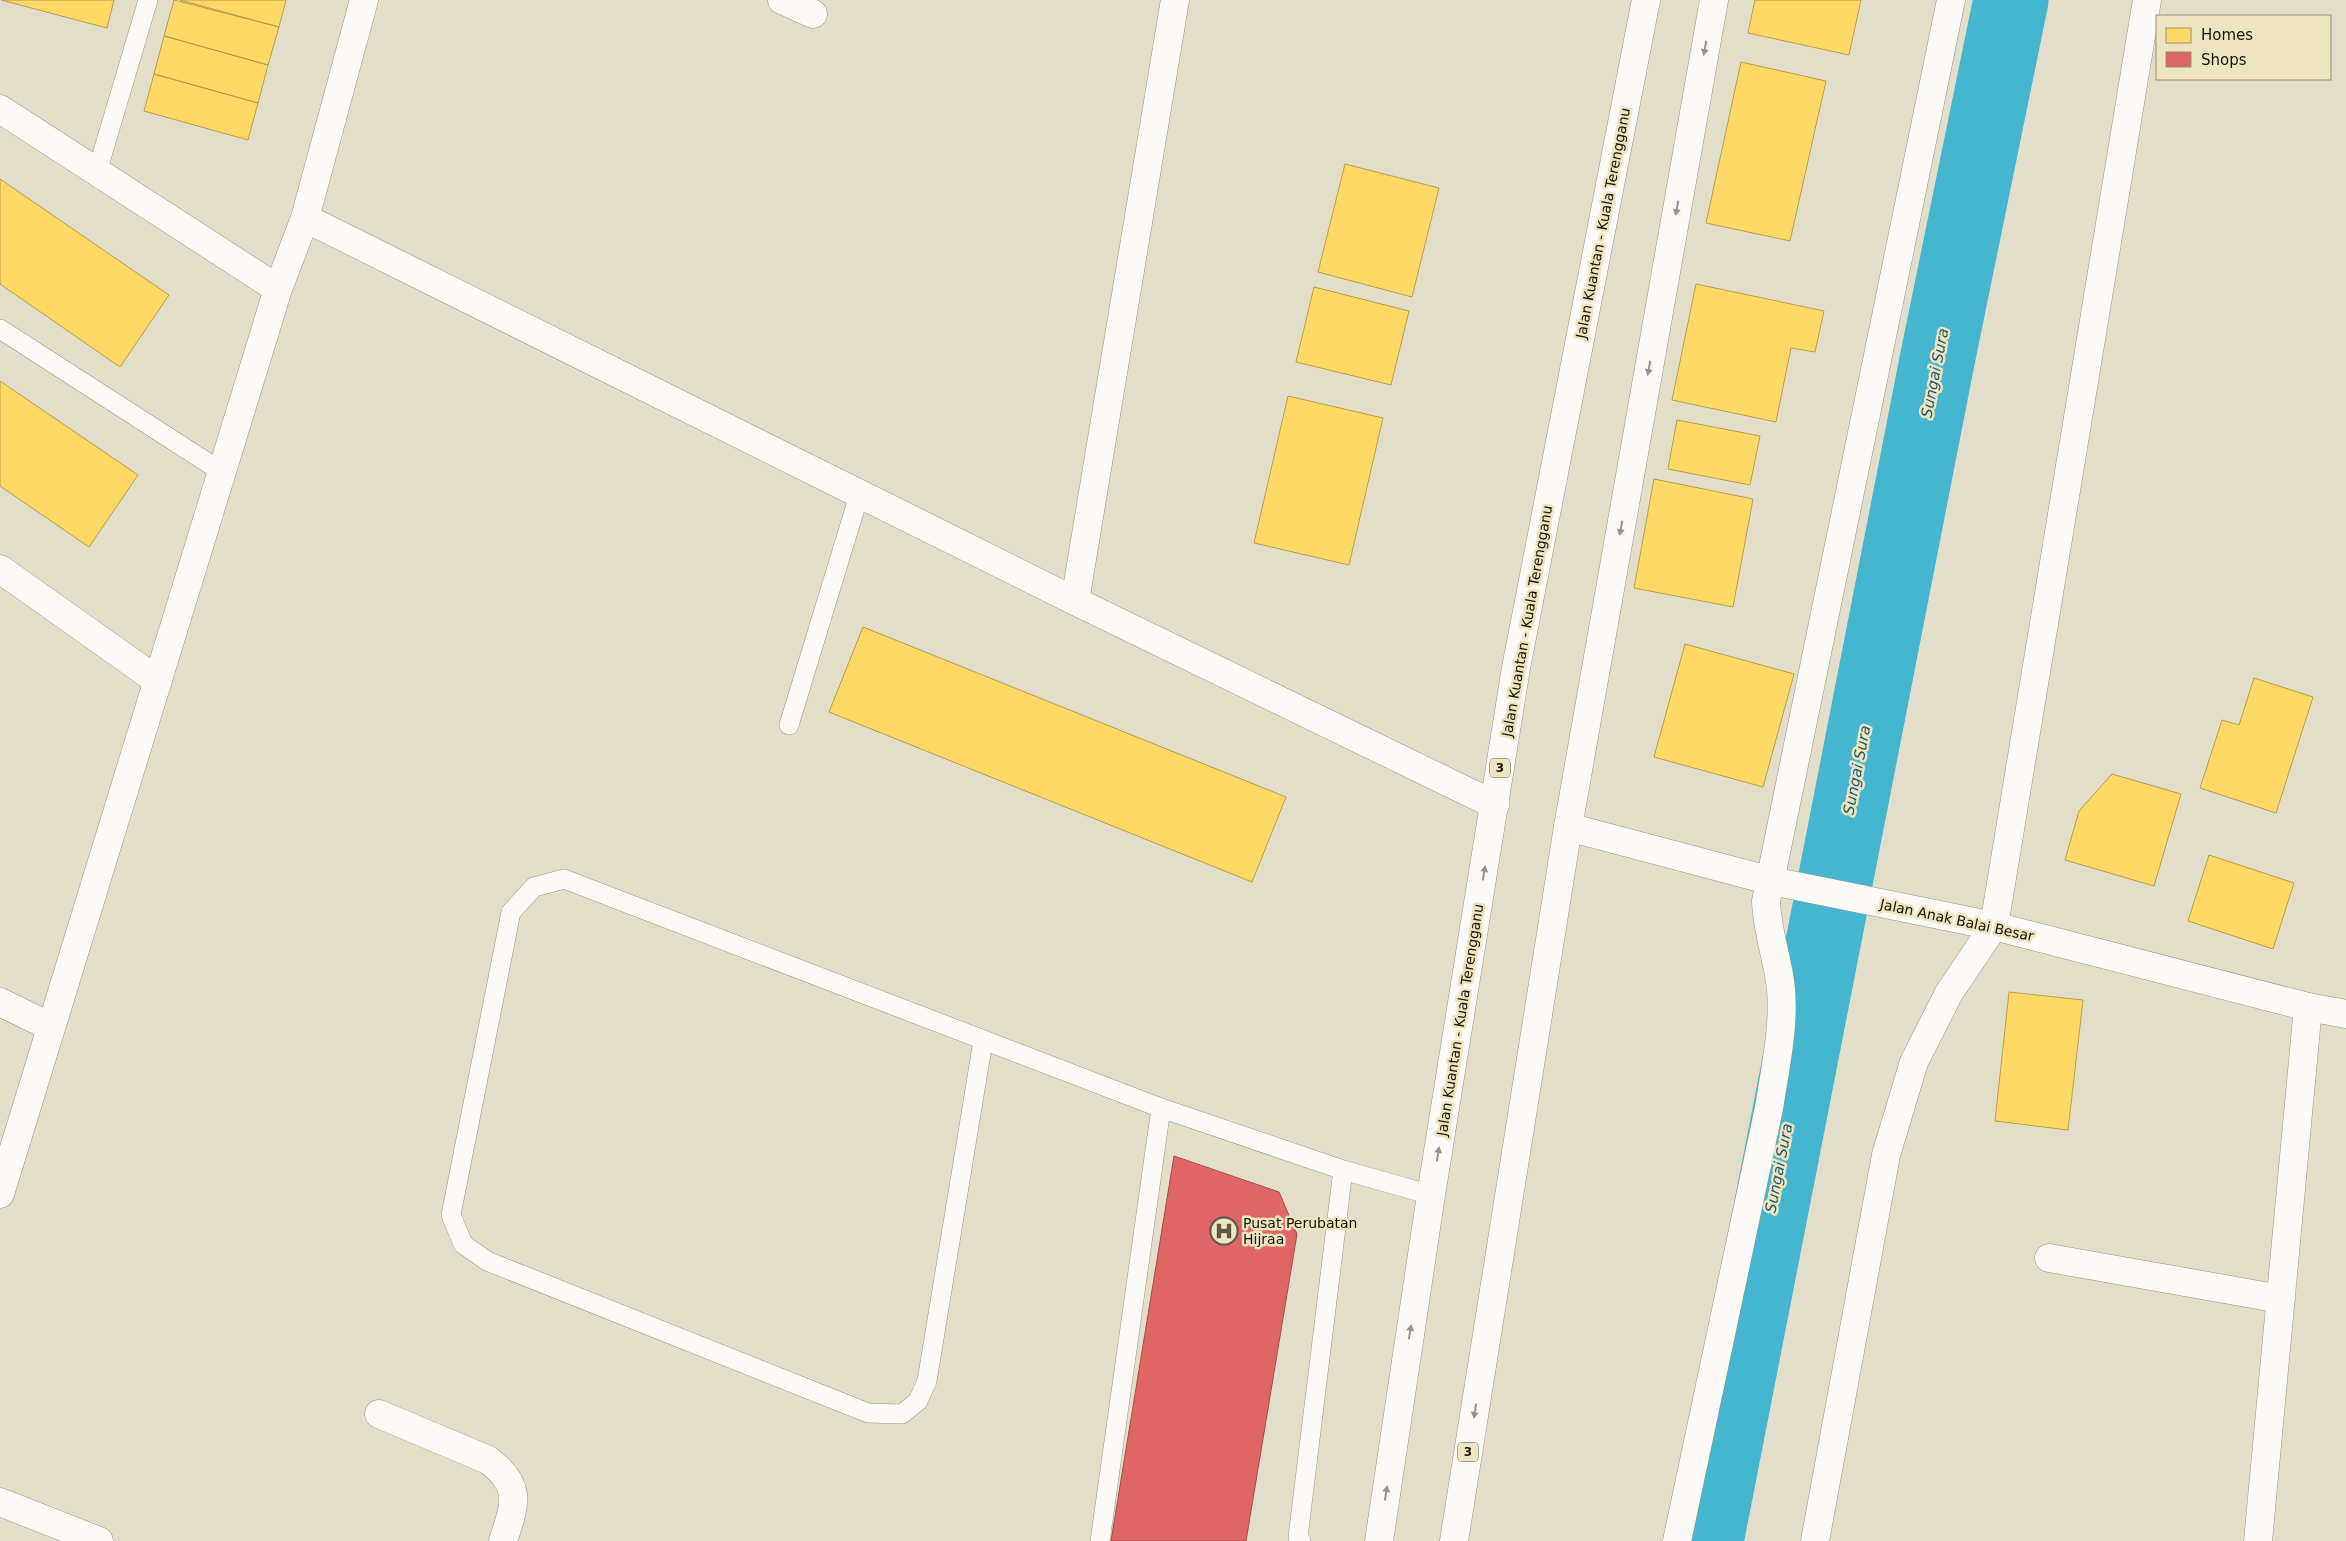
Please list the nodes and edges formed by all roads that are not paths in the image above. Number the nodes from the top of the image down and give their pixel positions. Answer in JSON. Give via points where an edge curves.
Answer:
{"nodes":[{"id":1,"x":148,"y":0,"type":"edge"},
{"id":2,"x":364,"y":0,"type":"edge"},
{"id":3,"x":782,"y":0,"type":"edge"},
{"id":4,"x":1175,"y":0,"type":"edge"},
{"id":5,"x":1646,"y":0,"type":"edge"},
{"id":6,"x":1714,"y":0,"type":"edge"},
{"id":7,"x":1950,"y":0,"type":"edge"},
{"id":8,"x":2147,"y":0,"type":"edge"},
{"id":9,"x":813,"y":14,"type":"dead end"},
{"id":10,"x":0,"y":109,"type":"edge"},
{"id":11,"x":96,"y":172,"type":"junction"},
{"id":12,"x":305,"y":218,"type":"junction"},
{"id":13,"x":278,"y":289,"type":"junction"},
{"id":14,"x":0,"y":329,"type":"edge"},
{"id":15,"x":222,"y":472,"type":"junction"},
{"id":16,"x":860,"y":492,"type":"junction"},
{"id":17,"x":0,"y":569,"type":"edge"},
{"id":18,"x":1075,"y":601,"type":"junction"},
{"id":19,"x":158,"y":681,"type":"junction"},
{"id":20,"x":789,"y":725,"type":"dead end"},
{"id":21,"x":1495,"y":805,"type":"junction"},
{"id":22,"x":1568,"y":827,"type":"junction"},
{"id":23,"x":1783,"y":883,"type":"junction"},
{"id":24,"x":1994,"y":926,"type":"junction"},
{"id":25,"x":0,"y":1002,"type":"edge"},
{"id":26,"x":2308,"y":1007,"type":"junction"},
{"id":27,"x":2346,"y":1014,"type":"edge"},
{"id":28,"x":51,"y":1027,"type":"junction"},
{"id":29,"x":983,"y":1041,"type":"junction"},
{"id":30,"x":1161,"y":1108,"type":"junction"},
{"id":31,"x":1343,"y":1170,"type":"junction"},
{"id":32,"x":0,"y":1194,"type":"edge"},
{"id":33,"x":1431,"y":1195,"type":"junction"},
{"id":34,"x":2048,"y":1258,"type":"dead end"},
{"id":35,"x":2280,"y":1299,"type":"junction"},
{"id":36,"x":379,"y":1414,"type":"dead end"},
{"id":37,"x":0,"y":1502,"type":"edge"},
{"id":38,"x":99,"y":1541,"type":"edge"},
{"id":39,"x":503,"y":1541,"type":"edge"},
{"id":40,"x":1100,"y":1541,"type":"edge"},
{"id":41,"x":1301,"y":1541,"type":"edge"},
{"id":42,"x":1379,"y":1541,"type":"edge"},
{"id":43,"x":1454,"y":1541,"type":"edge"},
{"id":44,"x":1677,"y":1541,"type":"edge"},
{"id":45,"x":1815,"y":1541,"type":"edge"},
{"id":46,"x":2258,"y":1541,"type":"edge"}],
"edges":[{"from":1,"to":11,"type":"lane"},
{"from":2,"to":12,"type":"main road"},
{"from":3,"to":9,"type":"main road"},
{"from":4,"to":18,"type":"main road"},
{"from":5,"to":21,"type":"main road","name":"Jalan Kuantan - Kuala Terengganu","number":"3","via":[[1516,668]]},
{"from":6,"to":22,"type":"main road","number":"3","one_way":true},
{"from":7,"to":23,"type":"main road"},
{"from":8,"to":24,"type":"main road"},
{"from":10,"to":11,"type":"main road"},
{"from":11,"to":13,"type":"main road"},
{"from":12,"to":13,"type":"main road"},
{"from":12,"to":16,"type":"main road"},
{"from":13,"to":15,"type":"main road"},
{"from":14,"to":15,"type":"lane"},
{"from":15,"to":19,"type":"main road"},
{"from":16,"to":18,"type":"main road"},
{"from":16,"to":20,"type":"lane"},
{"from":17,"to":19,"type":"main road"},
{"from":18,"to":21,"type":"main road"},
{"from":19,"to":28,"type":"main road"},
{"from":33,"to":21,"type":"main road","name":"Jalan Kuantan - Kuala Terengganu","number":"3","one_way":true},
{"from":22,"to":23,"type":"main road","name":"Jalan Anak Balai Besar"},
{"from":22,"to":43,"type":"main road","number":"3","one_way":true},
{"from":23,"to":24,"type":"main road","name":"Jalan Anak Balai Besar"},
{"from":23,"to":44,"type":"main road","via":[[1766,908],[1781,982],[1781,1013],[1769,1108]]},
{"from":24,"to":26,"type":"main road","name":"Jalan Anak Balai Besar"},
{"from":24,"to":45,"type":"main road","via":[[1949,993],[1914,1062],[1886,1155]]},
{"from":25,"to":28,"type":"main road"},
{"from":26,"to":27,"type":"main road","name":"Jalan Anak Balai Besar"},
{"from":26,"to":35,"type":"main road"},
{"from":28,"to":32,"type":"main road"},
{"from":29,"to":29,"type":"lane","via":[[564,880],[534,887],[511,912],[451,1215],[463,1244],[487,1261],[868,1413],[902,1414],[918,1401],[927,1381]]},
{"from":29,"to":30,"type":"lane"},
{"from":30,"to":31,"type":"lane"},
{"from":30,"to":40,"type":"lane"},
{"from":31,"to":33,"type":"lane"},
{"from":31,"to":41,"type":"lane","via":[[1298,1537]]},
{"from":42,"to":33,"type":"main road","name":"Jalan Kuantan - Kuala Terengganu","number":"3","one_way":true},
{"from":34,"to":35,"type":"main road"},
{"from":35,"to":46,"type":"main road"},
{"from":36,"to":39,"type":"main road","via":[[488,1460],[503,1471],[511,1486],[514,1507]]},
{"from":37,"to":38,"type":"main road"}]}
